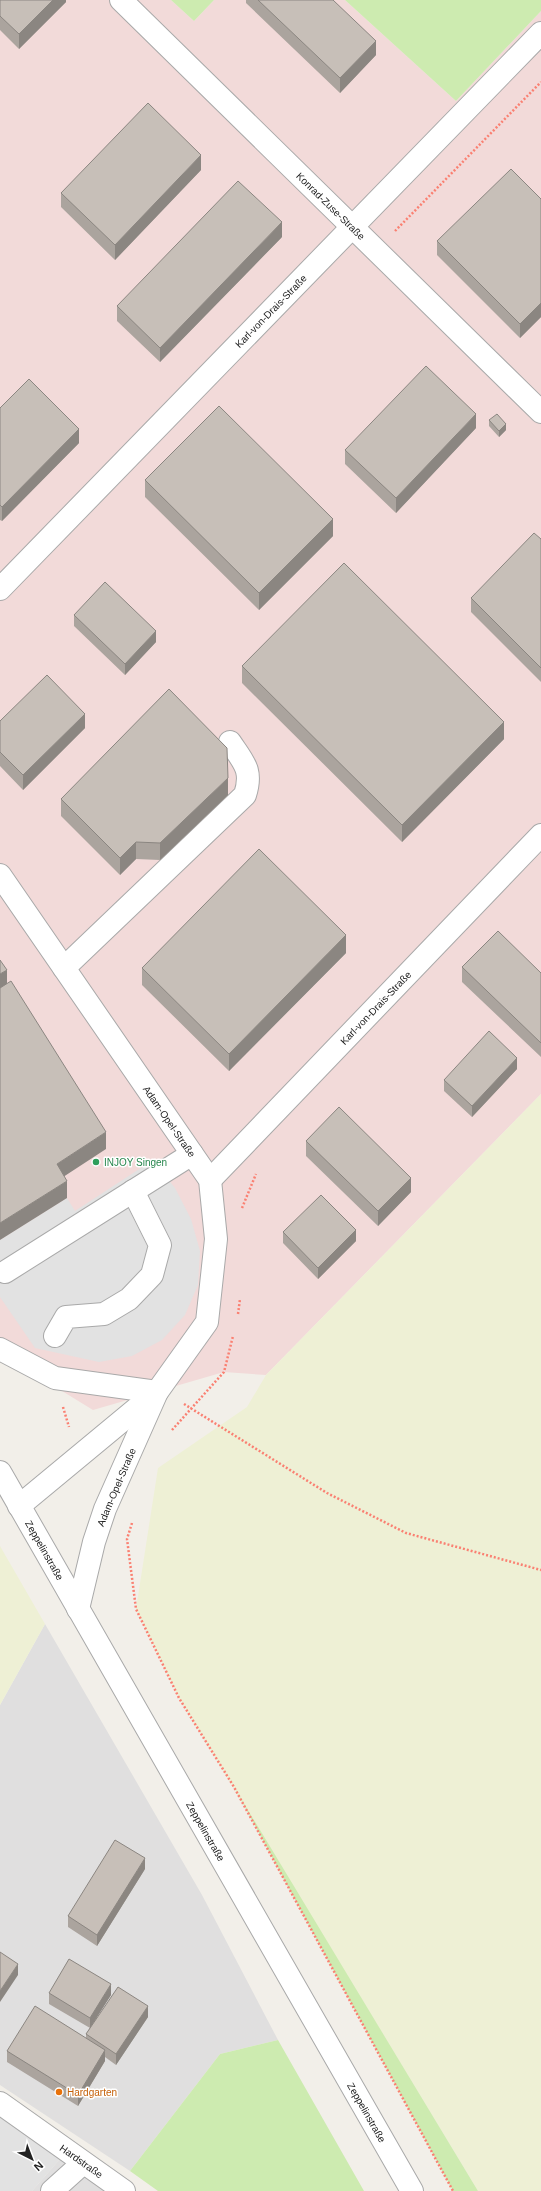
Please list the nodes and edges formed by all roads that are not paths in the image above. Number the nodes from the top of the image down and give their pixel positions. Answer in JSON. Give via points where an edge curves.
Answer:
{"nodes":[{"id":1,"x":121,"y":0,"type":"edge"},
{"id":2,"x":541,"y":32,"type":"edge"},
{"id":3,"x":353,"y":227,"type":"junction"},
{"id":4,"x":541,"y":412,"type":"edge"},
{"id":5,"x":0,"y":589,"type":"edge"},
{"id":6,"x":230,"y":742,"type":"dead end"},
{"id":7,"x":541,"y":835,"type":"edge"},
{"id":8,"x":0,"y":875,"type":"edge"},
{"id":9,"x":64,"y":968,"type":"junction"},
{"id":10,"x":192,"y":1154,"type":"junction"},
{"id":11,"x":210,"y":1180,"type":"junction"},
{"id":12,"x":133,"y":1191,"type":"junction"},
{"id":13,"x":5,"y":1272,"type":"dead end"},
{"id":14,"x":55,"y":1336,"type":"dead end"},
{"id":15,"x":0,"y":1350,"type":"edge"},
{"id":16,"x":157,"y":1392,"type":"junction"},
{"id":17,"x":0,"y":1472,"type":"edge"},
{"id":18,"x":19,"y":1506,"type":"junction"},
{"id":19,"x":78,"y":1609,"type":"junction"},
{"id":20,"x":0,"y":2103,"type":"edge"},
{"id":21,"x":83,"y":2163,"type":"junction"},
{"id":22,"x":52,"y":2191,"type":"edge"},
{"id":23,"x":124,"y":2191,"type":"edge"},
{"id":24,"x":412,"y":2191,"type":"edge"}],
"edges":[{"from":1,"to":3,"type":"street","name":"Konrad-Zuse-Straße"},
{"from":2,"to":3,"type":"street","name":"Karl-von-Drais-Straße"},
{"from":3,"to":4,"type":"street","name":"Konrad-Zuse-Straße"},
{"from":3,"to":5,"type":"street","name":"Karl-von-Drais-Straße"},
{"from":6,"to":9,"type":"street","via":[[246,765],[250,780],[245,795]]},
{"from":7,"to":11,"type":"street","name":"Karl-von-Drais-Straße"},
{"from":8,"to":9,"type":"street","name":"Adam-Opel-Straße"},
{"from":9,"to":10,"type":"street","name":"Adam-Opel-Straße"},
{"from":10,"to":11,"type":"street","name":"Adam-Opel-Straße"},
{"from":10,"to":12,"type":"street"},
{"from":11,"to":16,"type":"street","name":"Adam-Opel-Straße","via":[[216,1239],[207,1322]]},
{"from":12,"to":13,"type":"street"},
{"from":12,"to":14,"type":"street","via":[[160,1245],[152,1275],[129,1299],[104,1314],[66,1318]]},
{"from":15,"to":16,"type":"street","via":[[56,1378]]},
{"from":16,"to":18,"type":"street","name":"Adam-Opel-Straße"},
{"from":16,"to":19,"type":"street","name":"Adam-Opel-Straße","via":[[105,1509],[94,1542]]},
{"from":17,"to":18,"type":"street","name":"Zeppelinstraße"},
{"from":18,"to":19,"type":"street","name":"Zeppelinstraße"},
{"from":19,"to":24,"type":"street","name":"Zeppelinstraße"},
{"from":20,"to":21,"type":"street","name":"Hardstraße"},
{"from":21,"to":22,"type":"street"},
{"from":21,"to":23,"type":"street","name":"Hardstraße"}]}
